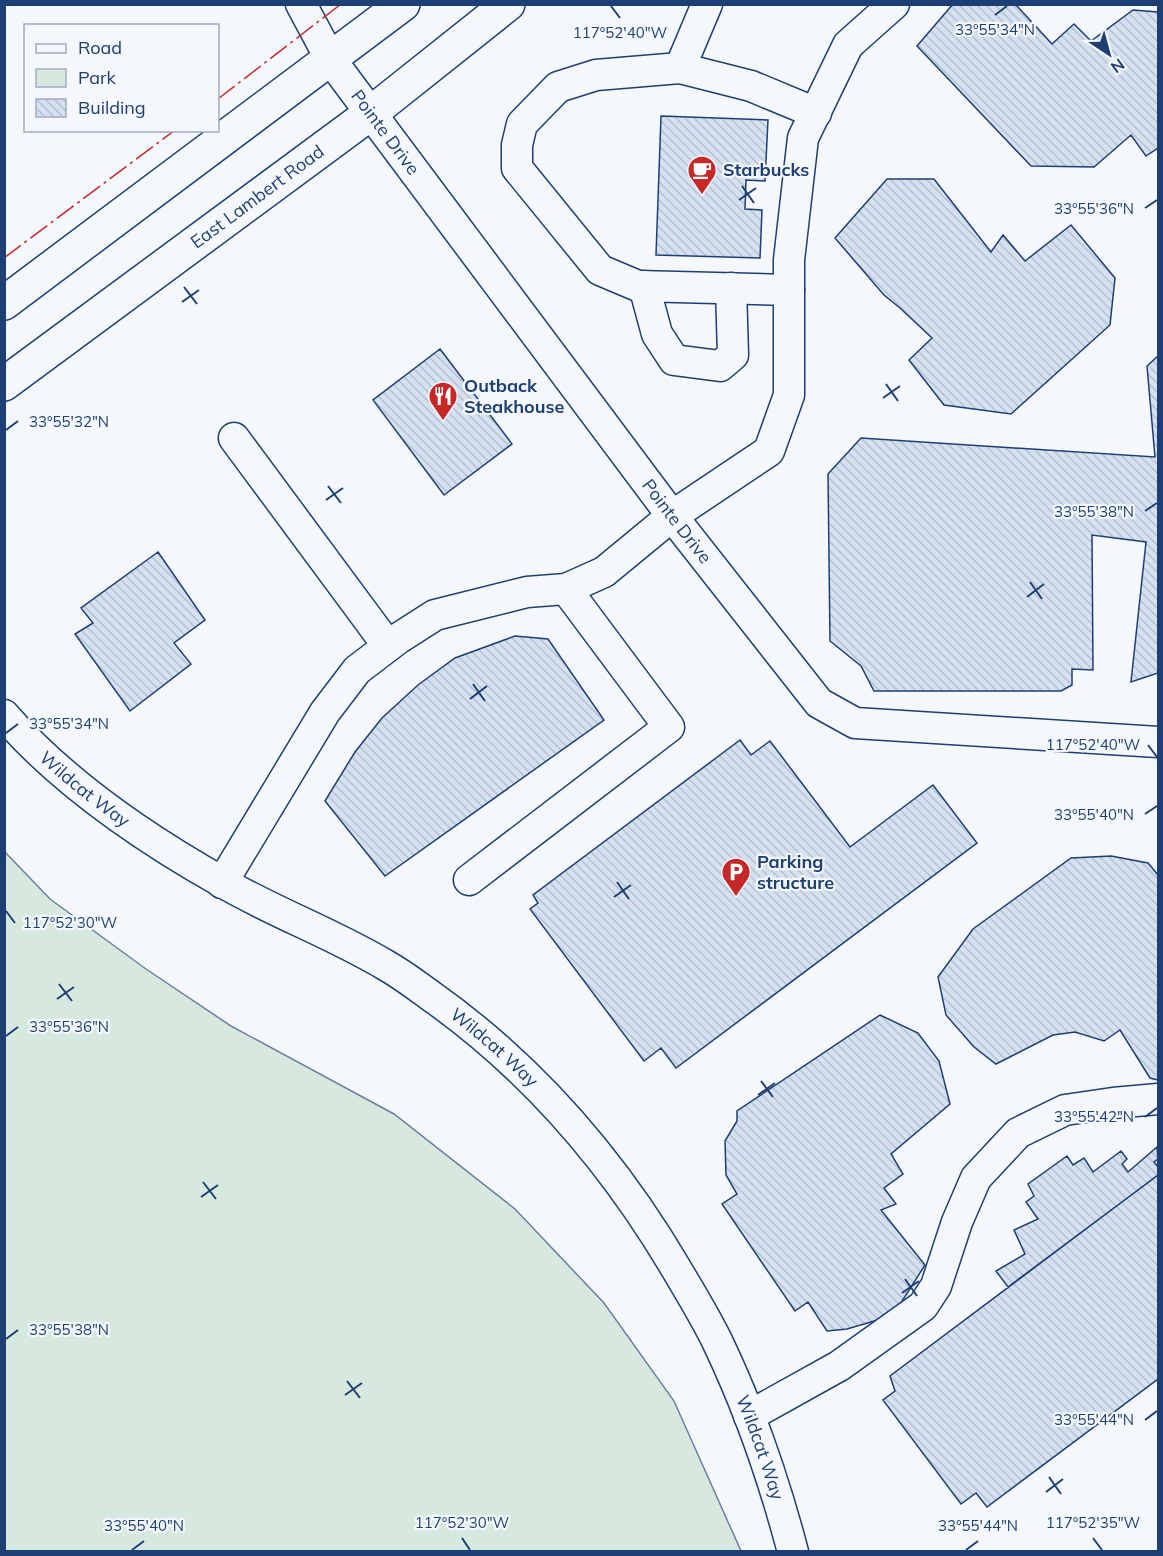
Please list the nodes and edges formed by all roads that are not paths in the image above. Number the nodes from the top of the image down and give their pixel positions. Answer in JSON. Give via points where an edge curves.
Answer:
{"nodes":[{"id":1,"x":301,"y":4,"type":"edge"},
{"id":2,"x":403,"y":4,"type":"edge"},
{"id":3,"x":508,"y":4,"type":"edge"},
{"id":4,"x":707,"y":4,"type":"edge"},
{"id":5,"x":894,"y":4,"type":"edge"},
{"id":6,"x":331,"y":60,"type":"junction"},
{"id":7,"x":680,"y":68,"type":"junction"},
{"id":8,"x":371,"y":113,"type":"junction"},
{"id":9,"x":816,"y":113,"type":"junction"},
{"id":10,"x":644,"y":286,"type":"junction"},
{"id":11,"x":731,"y":288,"type":"junction"},
{"id":12,"x":789,"y":290,"type":"junction"},
{"id":13,"x":4,"y":303,"type":"edge"},
{"id":14,"x":4,"y":384,"type":"edge"},
{"id":15,"x":234,"y":438,"type":"dead end"},
{"id":16,"x":672,"y":516,"type":"junction"},
{"id":17,"x":566,"y":589,"type":"junction"},
{"id":18,"x":388,"y":646,"type":"junction"},
{"id":19,"x":4,"y":715,"type":"edge"},
{"id":20,"x":1158,"y":750,"type":"edge"},
{"id":21,"x":469,"y":880,"type":"dead end"},
{"id":22,"x":222,"y":883,"type":"junction"},
{"id":23,"x":1158,"y":1099,"type":"edge"},
{"id":24,"x":749,"y":1416,"type":"junction"},
{"id":25,"x":793,"y":1551,"type":"edge"}],
"edges":[{"from":1,"to":6,"type":"street","name":"Pointe Drive"},
{"from":2,"to":6,"type":"main road"},
{"from":3,"to":8,"type":"main road","name":"East Lambert Road"},
{"from":4,"to":7,"type":"street"},
{"from":5,"to":9,"type":"street","via":[[848,45]]},
{"from":6,"to":8,"type":"street","name":"Pointe Drive"},
{"from":6,"to":13,"type":"main road"},
{"from":7,"to":9,"type":"street","via":[[751,86]]},
{"from":7,"to":10,"type":"street","via":[[596,75],[558,87],[522,124],[517,145],[517,168],[600,270]]},
{"from":8,"to":14,"type":"main road","name":"East Lambert Road"},
{"from":8,"to":16,"type":"street","name":"Pointe Drive"},
{"from":9,"to":12,"type":"street","via":[[803,138]]},
{"from":10,"to":11,"type":"street"},
{"from":10,"to":11,"type":"street","via":[[657,334],[674,360],[720,366],[733,355]]},
{"from":11,"to":12,"type":"street"},
{"from":12,"to":16,"type":"street","via":[[789,395],[769,452]]},
{"from":15,"to":18,"type":"street"},
{"from":16,"to":17,"type":"street","via":[[604,572]]},
{"from":16,"to":20,"type":"street","name":"Pointe Drive","via":[[819,703],[855,723]]},
{"from":17,"to":18,"type":"street","via":[[526,592],[435,615]]},
{"from":17,"to":21,"type":"street","via":[[669,727]]},
{"from":18,"to":22,"type":"street","via":[[357,670],[325,712]]},
{"from":19,"to":22,"type":"street","name":"Wildcat Way","via":[[26,740],[111,812]]},
{"from":22,"to":24,"type":"street","name":"Wildcat Way","via":[[390,967],[486,1038],[526,1074],[608,1166],[648,1222],[718,1343]]},
{"from":23,"to":24,"type":"street","via":[[1065,1110],[1018,1133],[976,1178],[936,1286],[922,1306],[839,1366]]},
{"from":24,"to":25,"type":"street","name":"Wildcat Way"}]}
